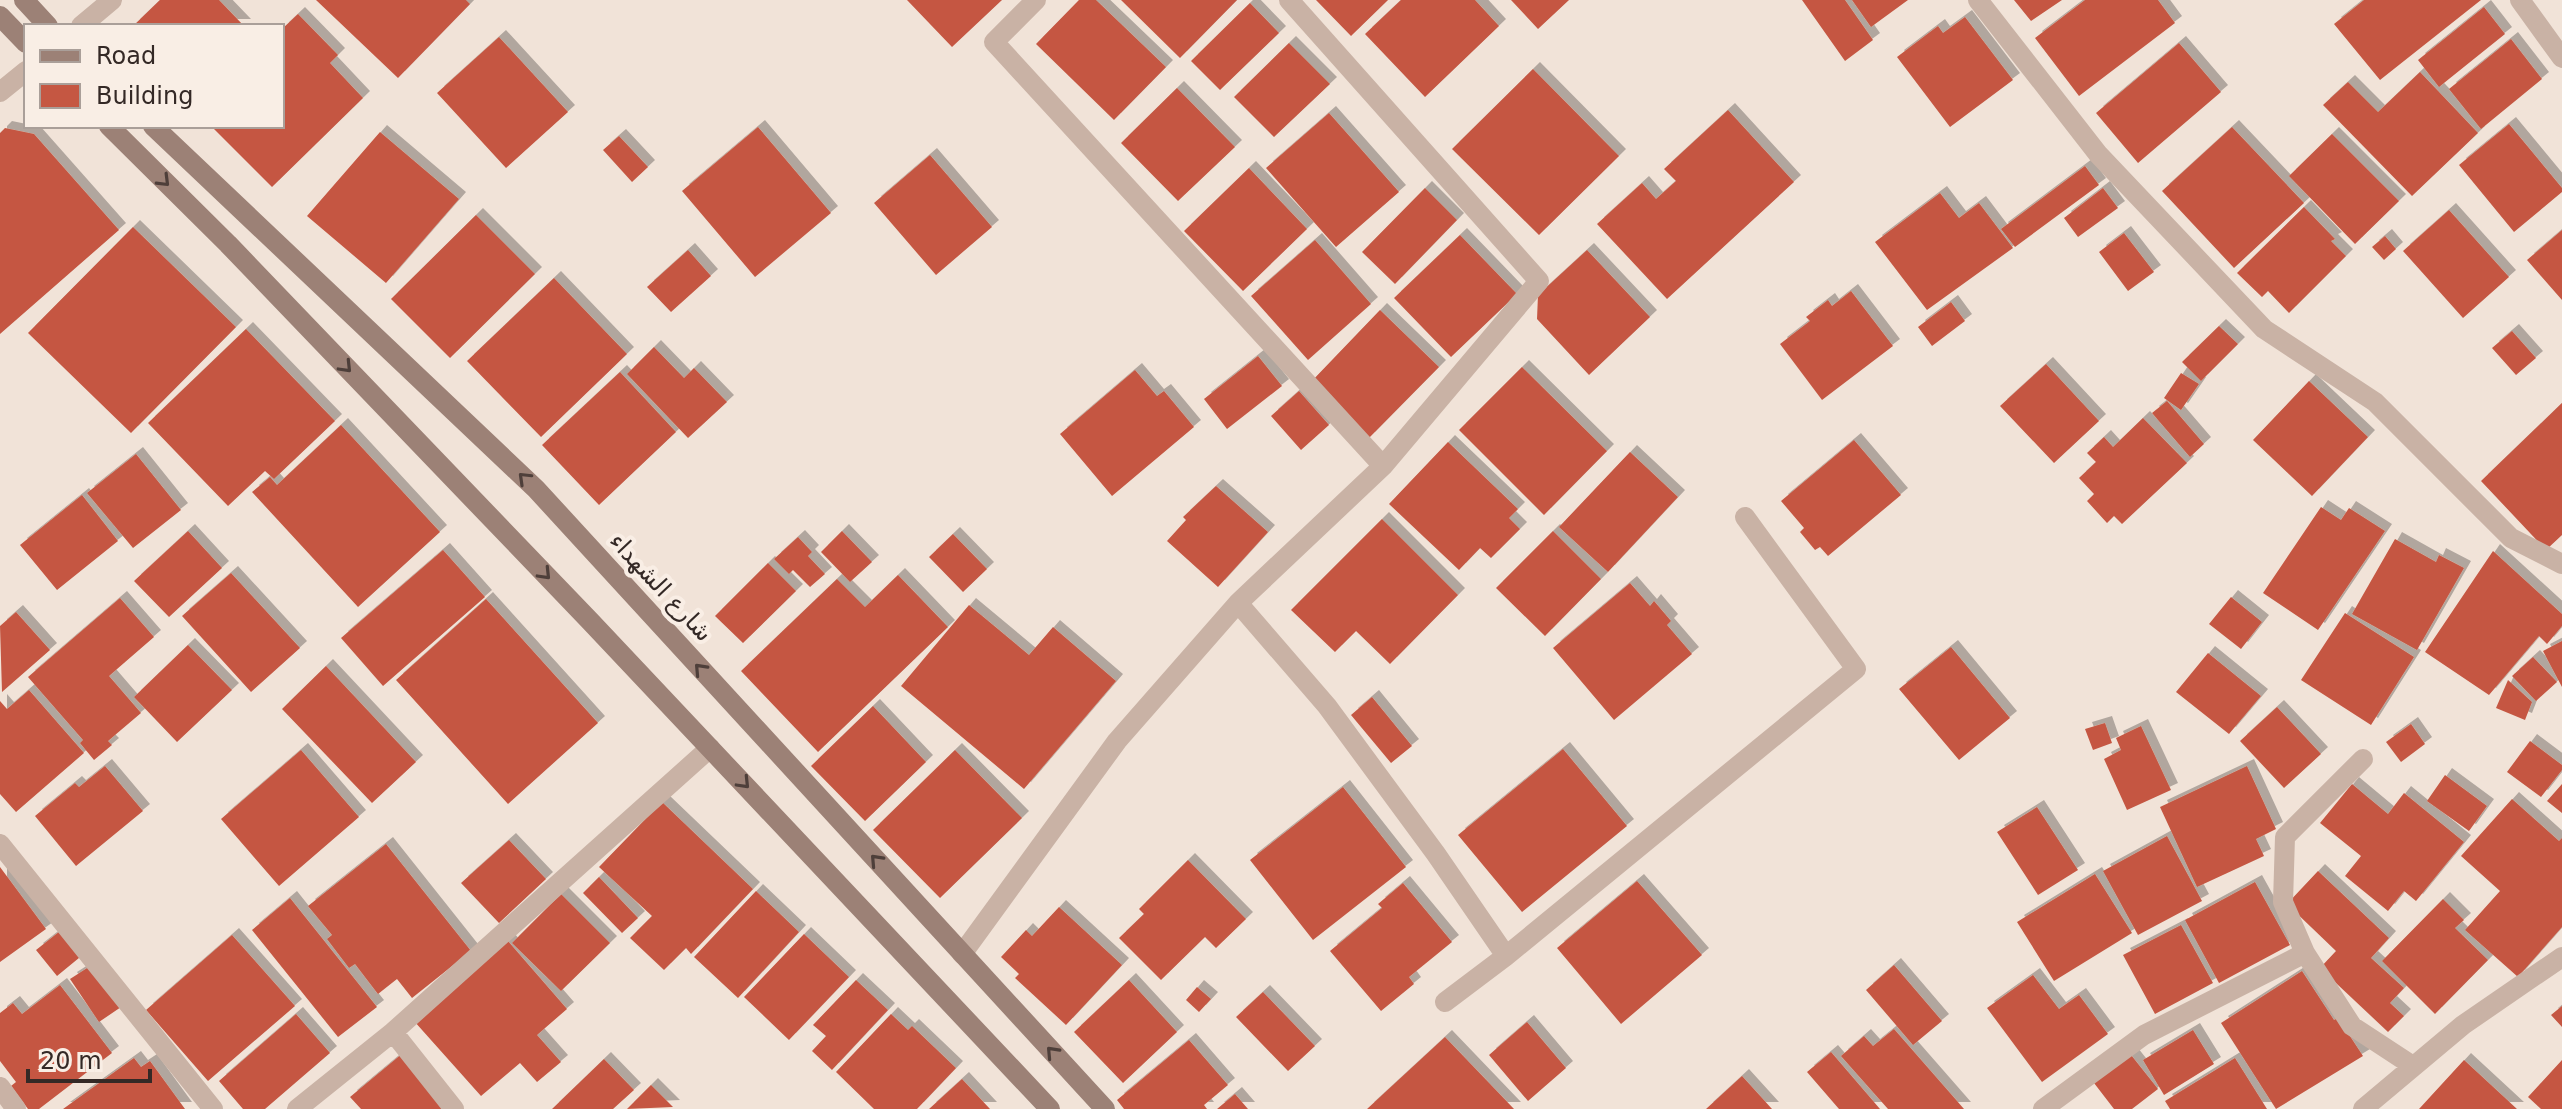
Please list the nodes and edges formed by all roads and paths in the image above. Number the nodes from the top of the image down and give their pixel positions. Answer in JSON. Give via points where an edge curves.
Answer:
{"nodes":[{"id":1,"x":24,"y":0,"type":"edge"},
{"id":2,"x":112,"y":0,"type":"edge"},
{"id":3,"x":1036,"y":0,"type":"edge"},
{"id":4,"x":1289,"y":0,"type":"edge"},
{"id":5,"x":1978,"y":0,"type":"edge"},
{"id":6,"x":2520,"y":0,"type":"edge"},
{"id":7,"x":0,"y":16,"type":"edge"},
{"id":8,"x":46,"y":24,"type":"edge"},
{"id":9,"x":83,"y":24,"type":"edge"},
{"id":10,"x":24,"y":41,"type":"edge"},
{"id":11,"x":2562,"y":58,"type":"edge"},
{"id":12,"x":24,"y":73,"type":"edge"},
{"id":13,"x":0,"y":92,"type":"edge"},
{"id":14,"x":111,"y":128,"type":"edge"},
{"id":15,"x":155,"y":128,"type":"edge"},
{"id":16,"x":1383,"y":466,"type":"junction"},
{"id":17,"x":1745,"y":517,"type":"dead end"},
{"id":18,"x":2562,"y":564,"type":"edge"},
{"id":19,"x":1238,"y":603,"type":"junction"},
{"id":20,"x":710,"y":748,"type":"junction"},
{"id":21,"x":2363,"y":759,"type":"dead end"},
{"id":22,"x":0,"y":844,"type":"edge"},
{"id":23,"x":2305,"y":953,"type":"junction"},
{"id":24,"x":962,"y":954,"type":"junction"},
{"id":25,"x":1506,"y":956,"type":"junction"},
{"id":26,"x":2562,"y":957,"type":"edge"},
{"id":27,"x":1445,"y":1002,"type":"dead end"},
{"id":28,"x":393,"y":1032,"type":"junction"},
{"id":29,"x":2413,"y":1066,"type":"junction"},
{"id":30,"x":0,"y":1087,"type":"edge"},
{"id":31,"x":16,"y":1109,"type":"edge"},
{"id":32,"x":213,"y":1109,"type":"edge"},
{"id":33,"x":297,"y":1109,"type":"edge"},
{"id":34,"x":454,"y":1109,"type":"edge"},
{"id":35,"x":1050,"y":1109,"type":"edge"},
{"id":36,"x":1105,"y":1109,"type":"edge"},
{"id":37,"x":2043,"y":1109,"type":"edge"},
{"id":38,"x":2363,"y":1109,"type":"edge"}],
"edges":[{"from":1,"to":8,"type":"main road"},
{"from":2,"to":9,"type":"street"},
{"from":3,"to":16,"type":"street","via":[[994,42]]},
{"from":4,"to":16,"type":"street","via":[[1539,281]]},
{"from":5,"to":18,"type":"street","via":[[2098,154],[2264,329],[2375,402],[2511,538]]},
{"from":6,"to":11,"type":"street"},
{"from":7,"to":10,"type":"main road"},
{"from":12,"to":13,"type":"street"},
{"from":14,"to":20,"type":"main road","one_way":true},
{"from":24,"to":15,"type":"main road","name":"شارع الشهداء","one_way":true,"via":[[536,489]]},
{"from":16,"to":19,"type":"street"},
{"from":17,"to":25,"type":"street","via":[[1856,669]]},
{"from":19,"to":24,"type":"street","via":[[1117,741]]},
{"from":19,"to":25,"type":"street","via":[[1327,706]]},
{"from":20,"to":28,"type":"street"},
{"from":20,"to":35,"type":"main road","one_way":true},
{"from":21,"to":23,"type":"street","via":[[2285,837],[2283,902]]},
{"from":22,"to":32,"type":"street"},
{"from":23,"to":29,"type":"street","via":[[2352,1026]]},
{"from":23,"to":37,"type":"street","via":[[2144,1035]]},
{"from":36,"to":24,"type":"main road","name":"شارع الشهداء","one_way":true},
{"from":25,"to":27,"type":"street"},
{"from":26,"to":29,"type":"street"},
{"from":28,"to":33,"type":"street"},
{"from":28,"to":34,"type":"street"},
{"from":29,"to":38,"type":"street"},
{"from":30,"to":31,"type":"street"}]}
